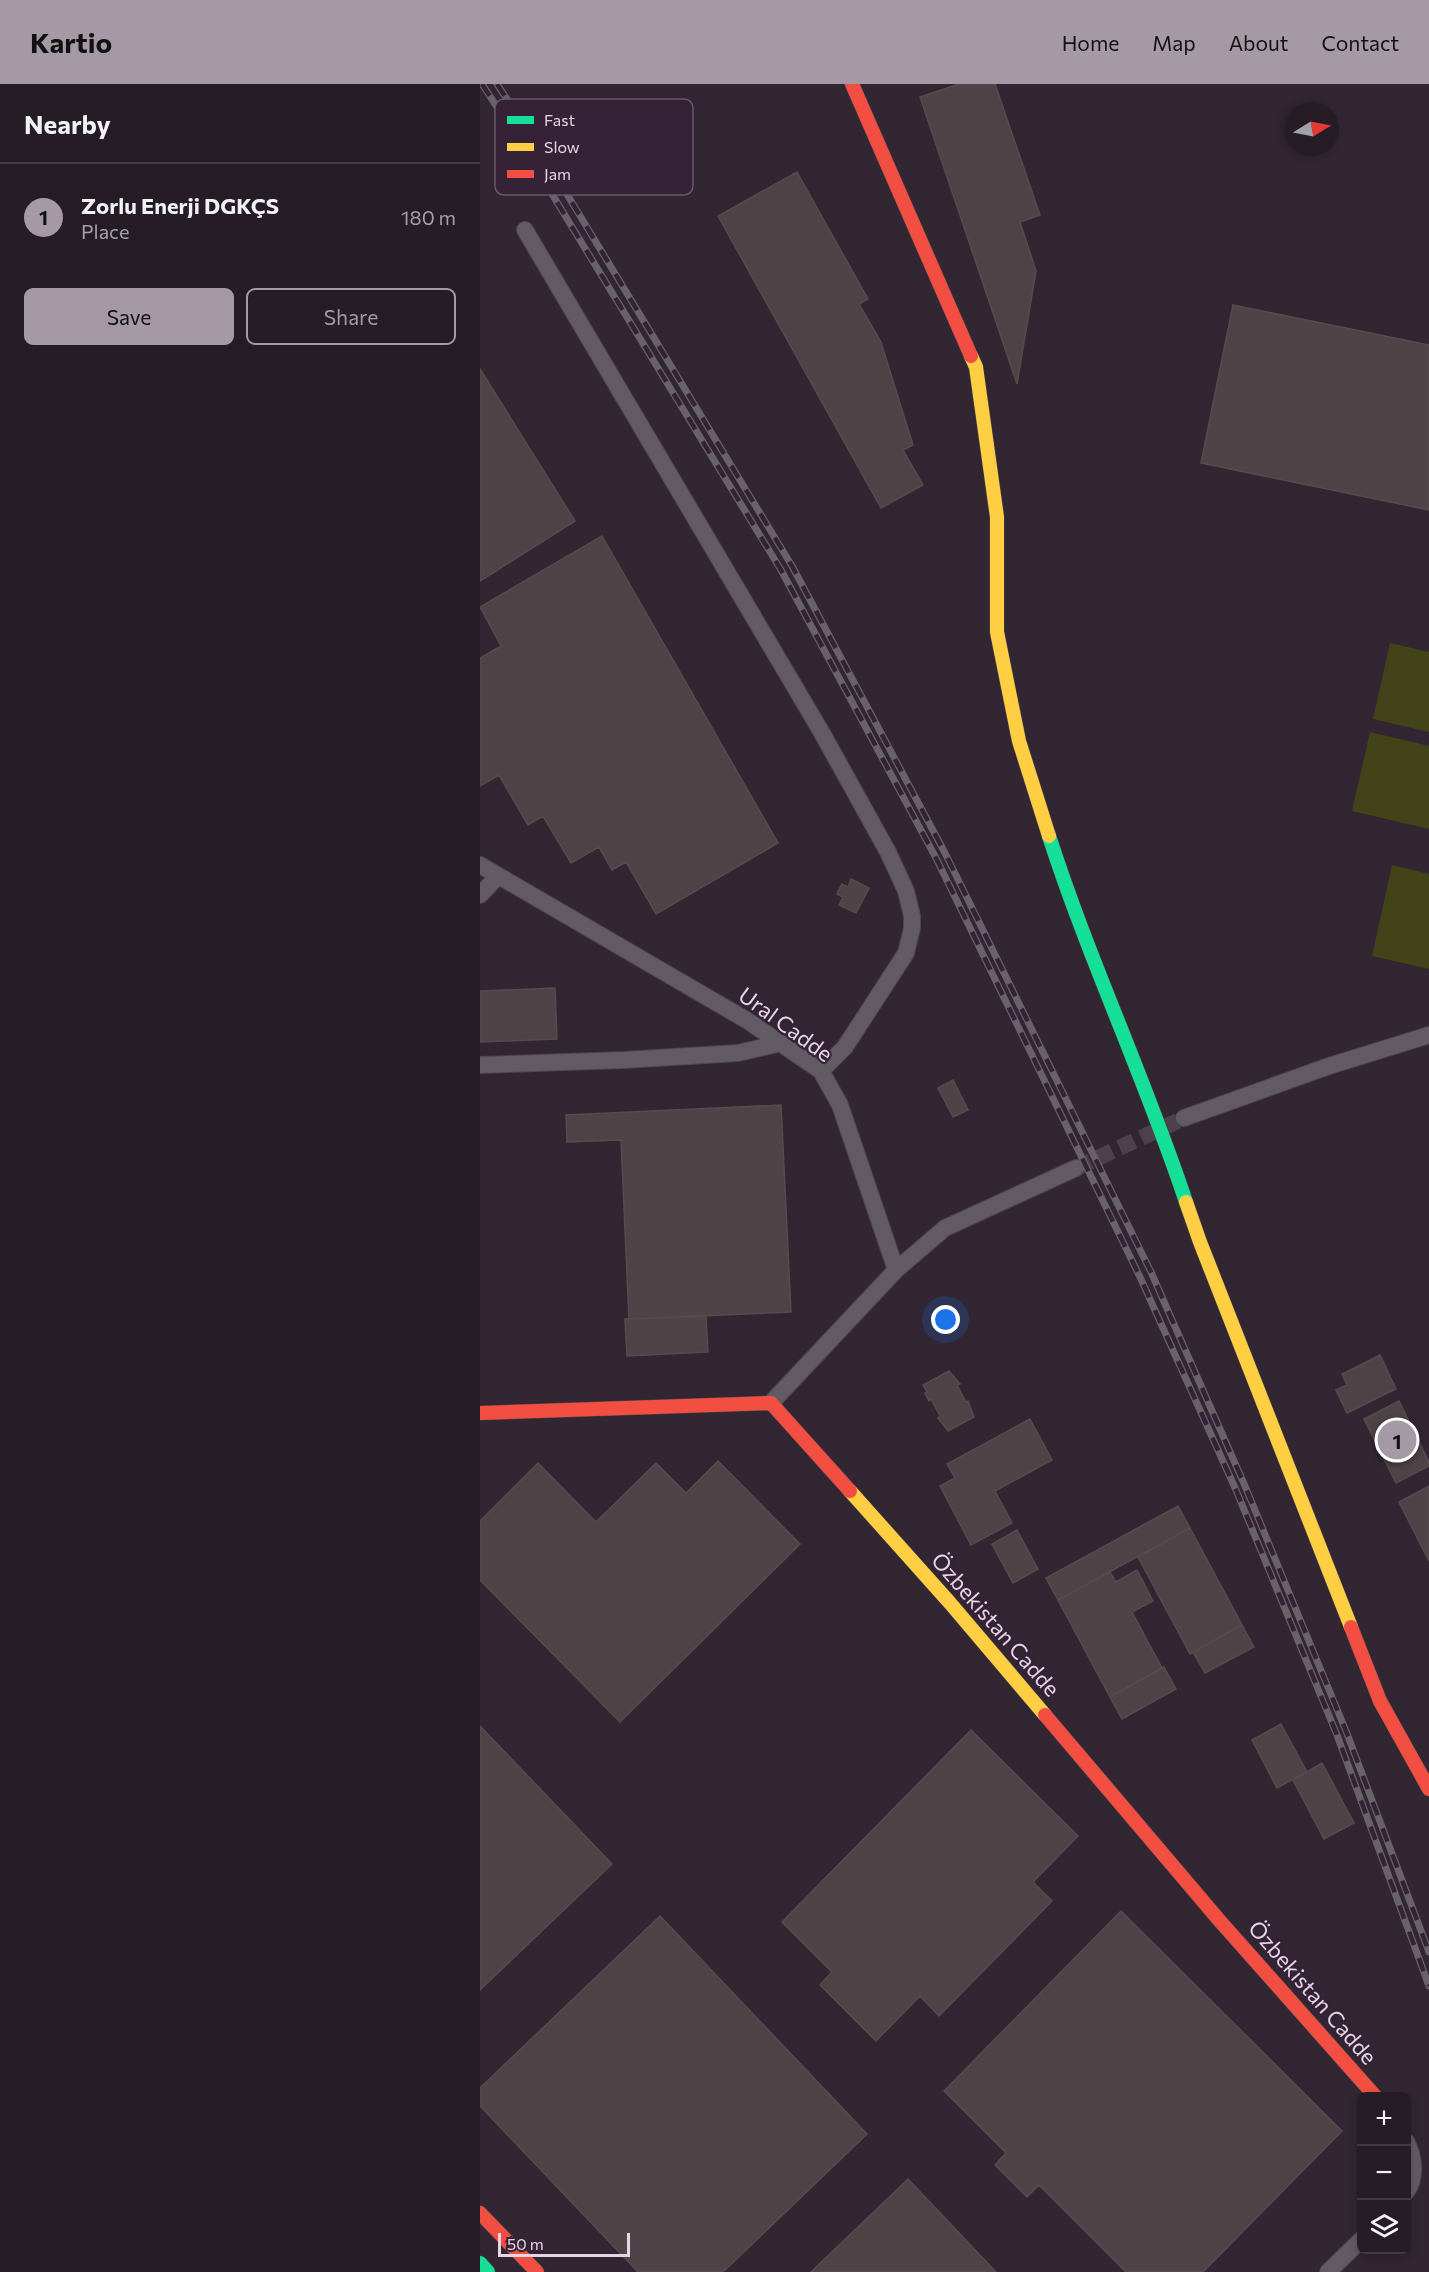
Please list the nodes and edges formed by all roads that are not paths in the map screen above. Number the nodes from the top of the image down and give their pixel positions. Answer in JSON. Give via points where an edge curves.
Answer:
{"nodes":[{"id":1,"x":852,"y":84,"type":"edge"},
{"id":2,"x":525,"y":230,"type":"dead end"},
{"id":3,"x":480,"y":865,"type":"edge"},
{"id":4,"x":498,"y":876,"type":"junction"},
{"id":5,"x":480,"y":895,"type":"edge"},
{"id":6,"x":1425,"y":1038,"type":"edge"},
{"id":7,"x":781,"y":1043,"type":"junction"},
{"id":8,"x":480,"y":1065,"type":"edge"},
{"id":9,"x":821,"y":1071,"type":"junction"},
{"id":10,"x":1184,"y":1118,"type":"tunnel mouth"},
{"id":11,"x":1076,"y":1168,"type":"tunnel mouth"},
{"id":12,"x":896,"y":1270,"type":"junction"},
{"id":13,"x":771,"y":1403,"type":"junction"},
{"id":14,"x":480,"y":1413,"type":"edge"},
{"id":15,"x":1429,"y":1789,"type":"edge"},
{"id":16,"x":1371,"y":2092,"type":"edge"},
{"id":17,"x":1411,"y":2158,"type":"edge"},
{"id":18,"x":1411,"y":2180,"type":"edge"},
{"id":19,"x":480,"y":2213,"type":"edge"},
{"id":20,"x":1357,"y":2244,"type":"edge"},
{"id":21,"x":480,"y":2263,"type":"edge"},
{"id":22,"x":489,"y":2272,"type":"edge"},
{"id":23,"x":537,"y":2272,"type":"edge"},
{"id":24,"x":1328,"y":2272,"type":"edge"}],
"edges":[{"from":1,"to":15,"type":"street","via":[[976,367],[997,517],[997,632],[1018,741],[1064,882],[1380,1701]]},
{"from":2,"to":9,"type":"street","via":[[822,733],[906,891],[912,922],[906,953],[845,1047]]},
{"from":3,"to":4,"type":"street","name":"Ural Cadde"},
{"from":4,"to":5,"type":"street"},
{"from":4,"to":7,"type":"street","name":"Ural Cadde"},
{"from":6,"to":10,"type":"street","via":[[1329,1066]]},
{"from":7,"to":8,"type":"street","via":[[738,1053]]},
{"from":7,"to":9,"type":"street","name":"Ural Cadde"},
{"from":9,"to":12,"type":"street","name":"Ural Cadde","via":[[840,1105]]},
{"from":11,"to":12,"type":"street","via":[[945,1228]]},
{"from":12,"to":13,"type":"street"},
{"from":13,"to":14,"type":"street"},
{"from":13,"to":16,"type":"street","name":"Özbekistan Cadde","via":[[950,1603]]},
{"from":17,"to":18,"type":"street"},
{"from":19,"to":23,"type":"street"},
{"from":20,"to":24,"type":"street"},
{"from":21,"to":22,"type":"street"}]}
